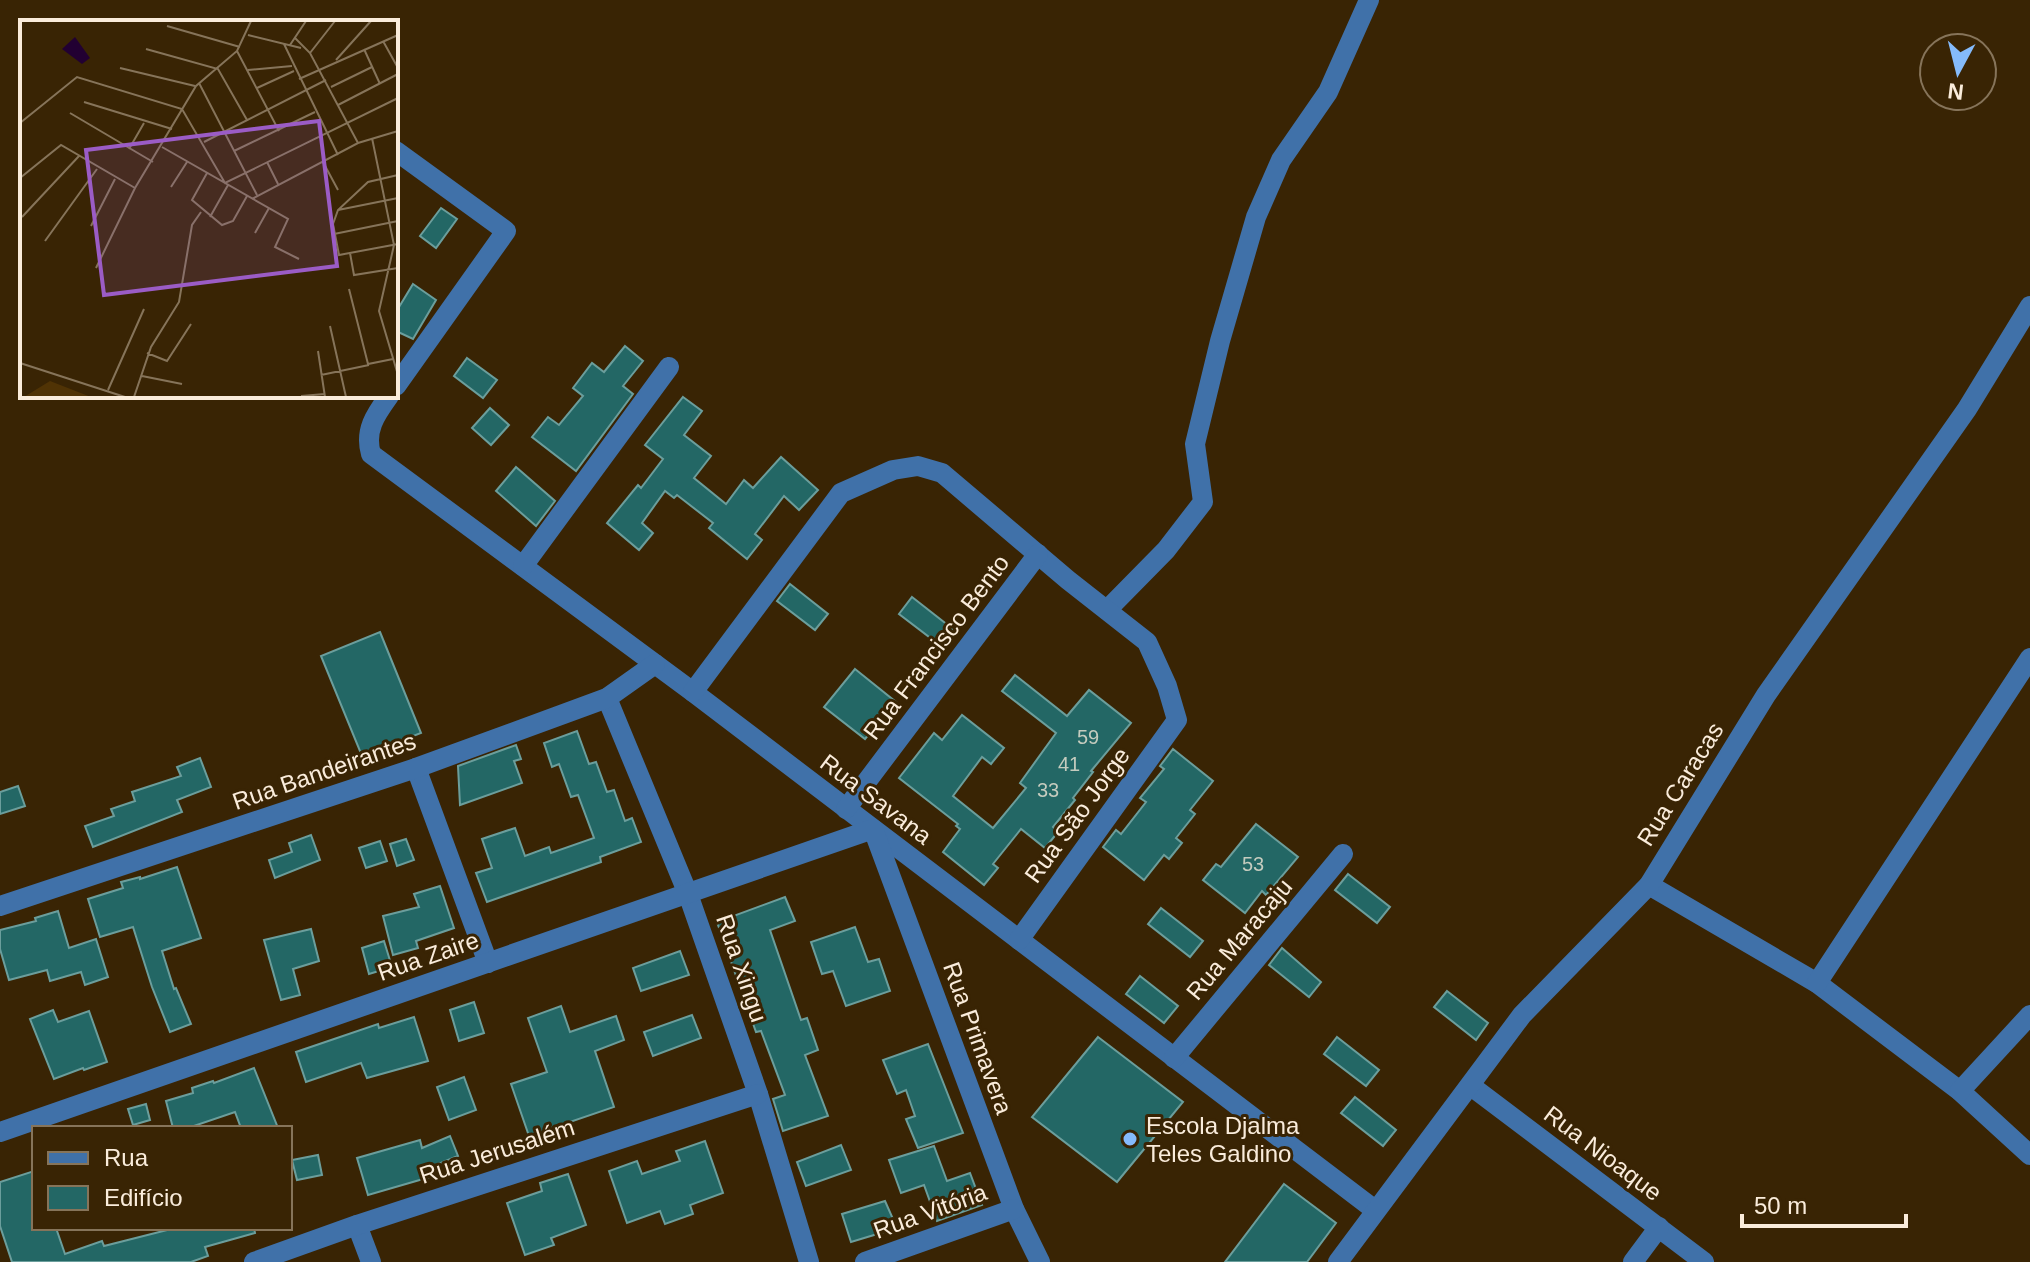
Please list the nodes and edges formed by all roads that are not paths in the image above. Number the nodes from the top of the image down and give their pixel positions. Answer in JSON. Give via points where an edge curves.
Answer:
{"nodes":[{"id":1,"x":1369,"y":0,"type":"edge"},
{"id":2,"x":398,"y":152,"type":"edge"},
{"id":3,"x":2030,"y":306,"type":"edge"},
{"id":4,"x":669,"y":367,"type":"dead end"},
{"id":5,"x":398,"y":383,"type":"edge"},
{"id":6,"x":388,"y":398,"type":"edge"},
{"id":7,"x":1038,"y":554,"type":"junction"},
{"id":8,"x":523,"y":566,"type":"junction"},
{"id":9,"x":1107,"y":610,"type":"junction"},
{"id":10,"x":2030,"y":658,"type":"edge"},
{"id":11,"x":655,"y":664,"type":"junction"},
{"id":12,"x":693,"y":692,"type":"junction"},
{"id":13,"x":607,"y":698,"type":"junction"},
{"id":14,"x":416,"y":768,"type":"junction"},
{"id":15,"x":846,"y":809,"type":"junction"},
{"id":16,"x":873,"y":829,"type":"junction"},
{"id":17,"x":1343,"y":854,"type":"dead end"},
{"id":18,"x":1649,"y":885,"type":"junction"},
{"id":19,"x":688,"y":894,"type":"junction"},
{"id":20,"x":2,"y":900,"type":"edge"},
{"id":21,"x":1019,"y":940,"type":"junction"},
{"id":22,"x":488,"y":963,"type":"junction"},
{"id":23,"x":1817,"y":983,"type":"junction"},
{"id":24,"x":2030,"y":1015,"type":"edge"},
{"id":25,"x":1174,"y":1058,"type":"junction"},
{"id":26,"x":1471,"y":1086,"type":"junction"},
{"id":27,"x":1960,"y":1091,"type":"junction"},
{"id":28,"x":758,"y":1094,"type":"junction"},
{"id":29,"x":0,"y":1132,"type":"edge"},
{"id":30,"x":2030,"y":1155,"type":"edge"},
{"id":31,"x":1014,"y":1209,"type":"junction"},
{"id":32,"x":1375,"y":1210,"type":"junction"},
{"id":33,"x":357,"y":1225,"type":"junction"},
{"id":34,"x":1659,"y":1227,"type":"junction"},
{"id":35,"x":254,"y":1262,"type":"edge"},
{"id":36,"x":371,"y":1262,"type":"edge"},
{"id":37,"x":809,"y":1262,"type":"edge"},
{"id":38,"x":865,"y":1262,"type":"edge"},
{"id":39,"x":1040,"y":1262,"type":"edge"},
{"id":40,"x":1338,"y":1262,"type":"edge"},
{"id":41,"x":1633,"y":1262,"type":"edge"},
{"id":42,"x":1704,"y":1262,"type":"edge"}],
"edges":[{"from":1,"to":9,"type":"street","via":[[1328,92],[1281,160],[1256,217],[1195,444],[1203,502],[1166,550]]},
{"from":2,"to":5,"type":"street","via":[[506,231]]},
{"from":3,"to":18,"type":"street","name":"Rua Caracas","via":[[1967,409],[1766,695]]},
{"from":4,"to":8,"type":"street"},
{"from":6,"to":8,"type":"street","name":"Rua Savana","via":[[373,419],[371,454]]},
{"from":7,"to":9,"type":"street"},
{"from":7,"to":12,"type":"street","via":[[942,473],[929,467],[893,470],[841,493]]},
{"from":7,"to":15,"type":"street","name":"Rua Francisco Bento"},
{"from":8,"to":11,"type":"street","name":"Rua Savana"},
{"from":9,"to":21,"type":"street","name":"Rua São Jorge","via":[[1147,642],[1177,720]]},
{"from":10,"to":23,"type":"street"},
{"from":11,"to":12,"type":"street","name":"Rua Savana"},
{"from":11,"to":13,"type":"street","name":"Rua Bandeirantes"},
{"from":12,"to":15,"type":"street","name":"Rua Savana"},
{"from":13,"to":14,"type":"street","name":"Rua Bandeirantes"},
{"from":13,"to":19,"type":"street","name":"Rua Xingu"},
{"from":14,"to":20,"type":"street","name":"Rua Bandeirantes"},
{"from":14,"to":22,"type":"street"},
{"from":15,"to":16,"type":"street","name":"Rua Savana"},
{"from":16,"to":19,"type":"street","name":"Rua Zaire"},
{"from":16,"to":21,"type":"street","name":"Rua Savana"},
{"from":16,"to":31,"type":"street","name":"Rua Primavera"},
{"from":17,"to":25,"type":"street","name":"Rua Maracaju"},
{"from":18,"to":23,"type":"street"},
{"from":18,"to":26,"type":"street","name":"Rua Caracas","via":[[1522,1015]]},
{"from":19,"to":22,"type":"street","name":"Rua Zaire"},
{"from":19,"to":28,"type":"street","name":"Rua Xingu"},
{"from":21,"to":25,"type":"street","name":"Rua Savana"},
{"from":22,"to":29,"type":"street","name":"Rua Zaire"},
{"from":23,"to":27,"type":"street"},
{"from":24,"to":27,"type":"street"},
{"from":25,"to":32,"type":"street","name":"Rua Savana"},
{"from":26,"to":32,"type":"street","name":"Rua Caracas"},
{"from":26,"to":34,"type":"street","name":"Rua Nioaque"},
{"from":27,"to":30,"type":"street"},
{"from":28,"to":33,"type":"street","name":"Rua Jerusalém"},
{"from":28,"to":37,"type":"street","name":"Rua Xingu"},
{"from":31,"to":38,"type":"street","name":"Rua Vitória"},
{"from":31,"to":39,"type":"street","name":"Rua Primavera"},
{"from":32,"to":40,"type":"street","name":"Rua Caracas"},
{"from":33,"to":35,"type":"street","name":"Rua Jerusalém"},
{"from":33,"to":36,"type":"street"},
{"from":34,"to":41,"type":"street"},
{"from":34,"to":42,"type":"street","name":"Rua Nioaque"}]}
